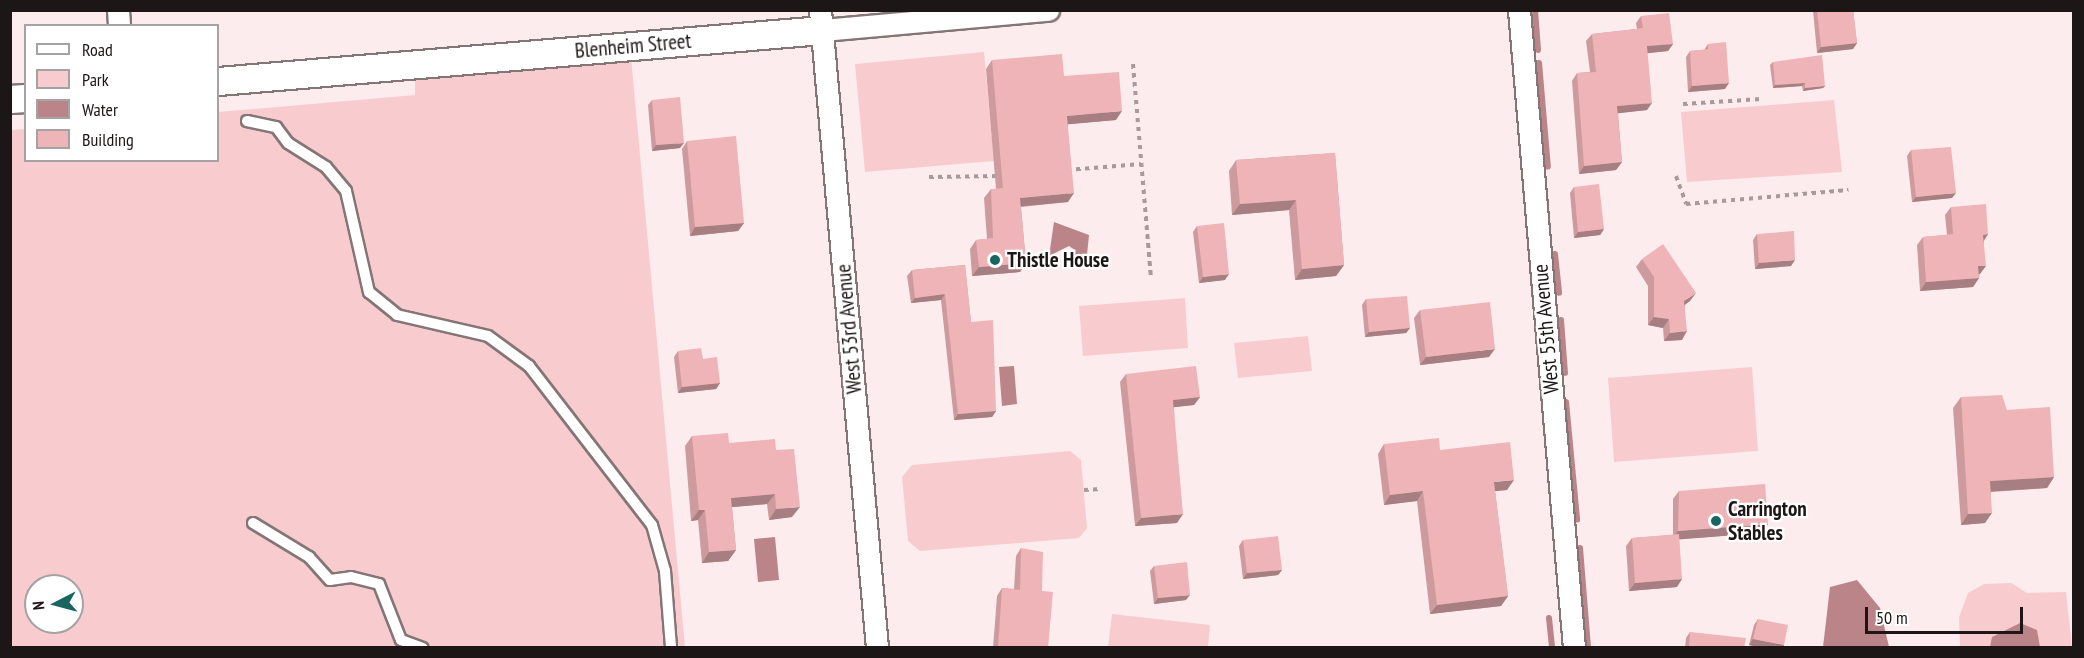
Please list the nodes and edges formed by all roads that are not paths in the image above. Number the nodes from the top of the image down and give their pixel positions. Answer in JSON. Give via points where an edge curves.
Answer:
{"nodes":[{"id":1,"x":1048,"y":10,"type":"edge"},
{"id":2,"x":1519,"y":10,"type":"edge"},
{"id":3,"x":821,"y":20,"type":"edge"},
{"id":4,"x":219,"y":81,"type":"edge"},
{"id":5,"x":247,"y":121,"type":"dead end"},
{"id":6,"x":253,"y":523,"type":"dead end"},
{"id":7,"x":423,"y":648,"type":"edge"},
{"id":8,"x":671,"y":648,"type":"edge"},
{"id":9,"x":877,"y":648,"type":"edge"},
{"id":10,"x":1574,"y":648,"type":"edge"}],
"edges":[{"from":1,"to":3,"type":"street","name":"Blenheim Street"},
{"from":2,"to":10,"type":"street","name":"West 55th Avenue"},
{"from":3,"to":4,"type":"street","name":"Blenheim Street"},
{"from":3,"to":9,"type":"street","name":"West 53rd Avenue"},
{"from":5,"to":8,"type":"lane","via":[[276,126],[288,143],[326,166],[346,191],[369,292],[397,315],[488,336],[529,366],[552,394],[652,525],[665,570]]},
{"from":6,"to":7,"type":"lane","via":[[309,557],[330,580],[351,577],[379,584],[401,640]]}]}
